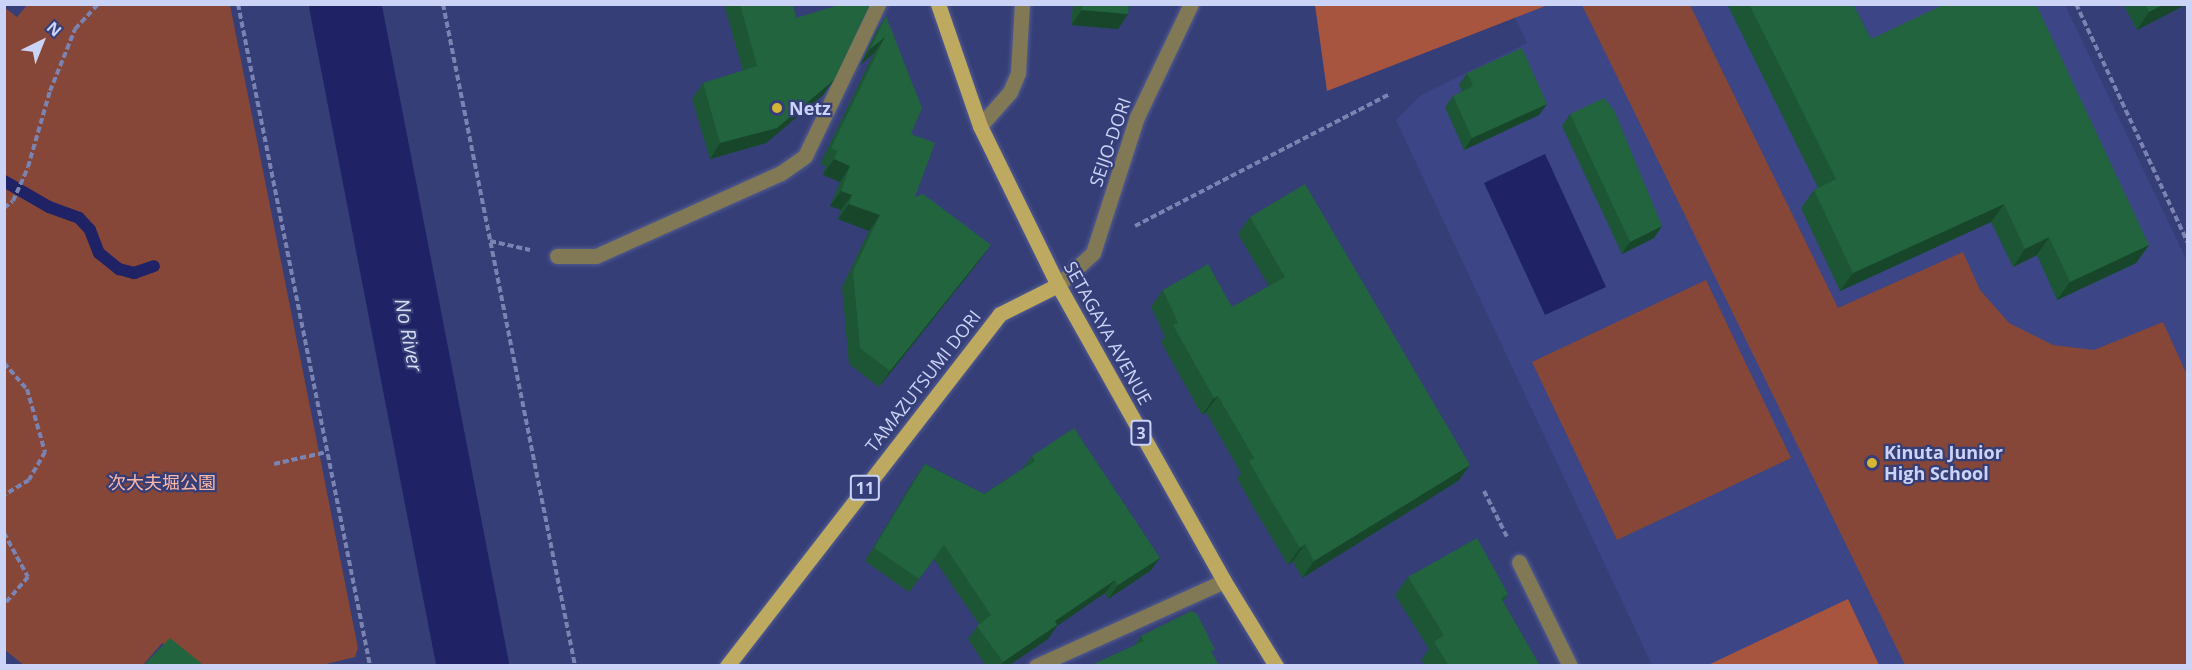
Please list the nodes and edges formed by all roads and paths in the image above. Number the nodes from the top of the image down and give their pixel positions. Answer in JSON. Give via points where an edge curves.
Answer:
{"nodes":[{"id":1,"x":99,"y":4,"type":"edge"},
{"id":2,"x":238,"y":4,"type":"edge"},
{"id":3,"x":443,"y":4,"type":"edge"},
{"id":4,"x":878,"y":4,"type":"edge"},
{"id":5,"x":938,"y":4,"type":"edge"},
{"id":6,"x":1022,"y":4,"type":"edge"},
{"id":7,"x":1191,"y":4,"type":"edge"},
{"id":8,"x":2076,"y":4,"type":"edge"},
{"id":9,"x":1390,"y":94,"type":"dead end"},
{"id":10,"x":980,"y":126,"type":"junction"},
{"id":11,"x":4,"y":208,"type":"edge"},
{"id":12,"x":1135,"y":226,"type":"dead end"},
{"id":13,"x":490,"y":241,"type":"junction"},
{"id":14,"x":2187,"y":243,"type":"edge"},
{"id":15,"x":557,"y":256,"type":"joint"},
{"id":16,"x":1058,"y":285,"type":"junction"},
{"id":17,"x":4,"y":363,"type":"edge"},
{"id":18,"x":327,"y":452,"type":"junction"},
{"id":19,"x":274,"y":464,"type":"dead end"},
{"id":20,"x":1484,"y":491,"type":"dead end"},
{"id":21,"x":4,"y":495,"type":"edge"},
{"id":22,"x":4,"y":532,"type":"edge"},
{"id":23,"x":1519,"y":562,"type":"joint"},
{"id":24,"x":1224,"y":581,"type":"junction"},
{"id":25,"x":4,"y":605,"type":"edge"},
{"id":26,"x":370,"y":666,"type":"edge"},
{"id":27,"x":575,"y":666,"type":"edge"},
{"id":28,"x":727,"y":666,"type":"edge"},
{"id":29,"x":1036,"y":666,"type":"edge"},
{"id":30,"x":1276,"y":666,"type":"edge"},
{"id":31,"x":1570,"y":666,"type":"edge"}],
"edges":[{"from":1,"to":11,"type":"path","via":[[75,29],[50,91],[22,181],[13,201]]},
{"from":2,"to":18,"type":"path"},
{"from":3,"to":13,"type":"path"},
{"from":4,"to":15,"type":"street","via":[[805,156],[781,173],[596,256]]},
{"from":5,"to":10,"type":"main road","name":"SETAGAYA AVENUE","number":"3"},
{"from":6,"to":10,"type":"street","via":[[1018,73],[1010,92]]},
{"from":7,"to":16,"type":"street","name":"SEIJO-DORI","via":[[1137,117],[1094,253]]},
{"from":8,"to":14,"type":"path"},
{"from":9,"to":12,"type":"path"},
{"from":10,"to":16,"type":"main road","name":"SETAGAYA AVENUE","number":"3"},
{"from":13,"to":15,"type":"path"},
{"from":13,"to":27,"type":"path"},
{"from":16,"to":24,"type":"main road","name":"SETAGAYA AVENUE","number":"3"},
{"from":16,"to":28,"type":"main road","name":"TAMAZUTSUMI DORI","number":"11","via":[[1000,314]]},
{"from":17,"to":21,"type":"path","via":[[27,389],[45,452],[29,480]]},
{"from":18,"to":19,"type":"path"},
{"from":18,"to":26,"type":"path"},
{"from":20,"to":23,"type":"path"},
{"from":22,"to":25,"type":"path","via":[[28,578]]},
{"from":23,"to":31,"type":"street"},
{"from":24,"to":29,"type":"street"},
{"from":24,"to":30,"type":"main road","name":"SETAGAYA AVENUE","number":"3"}]}
